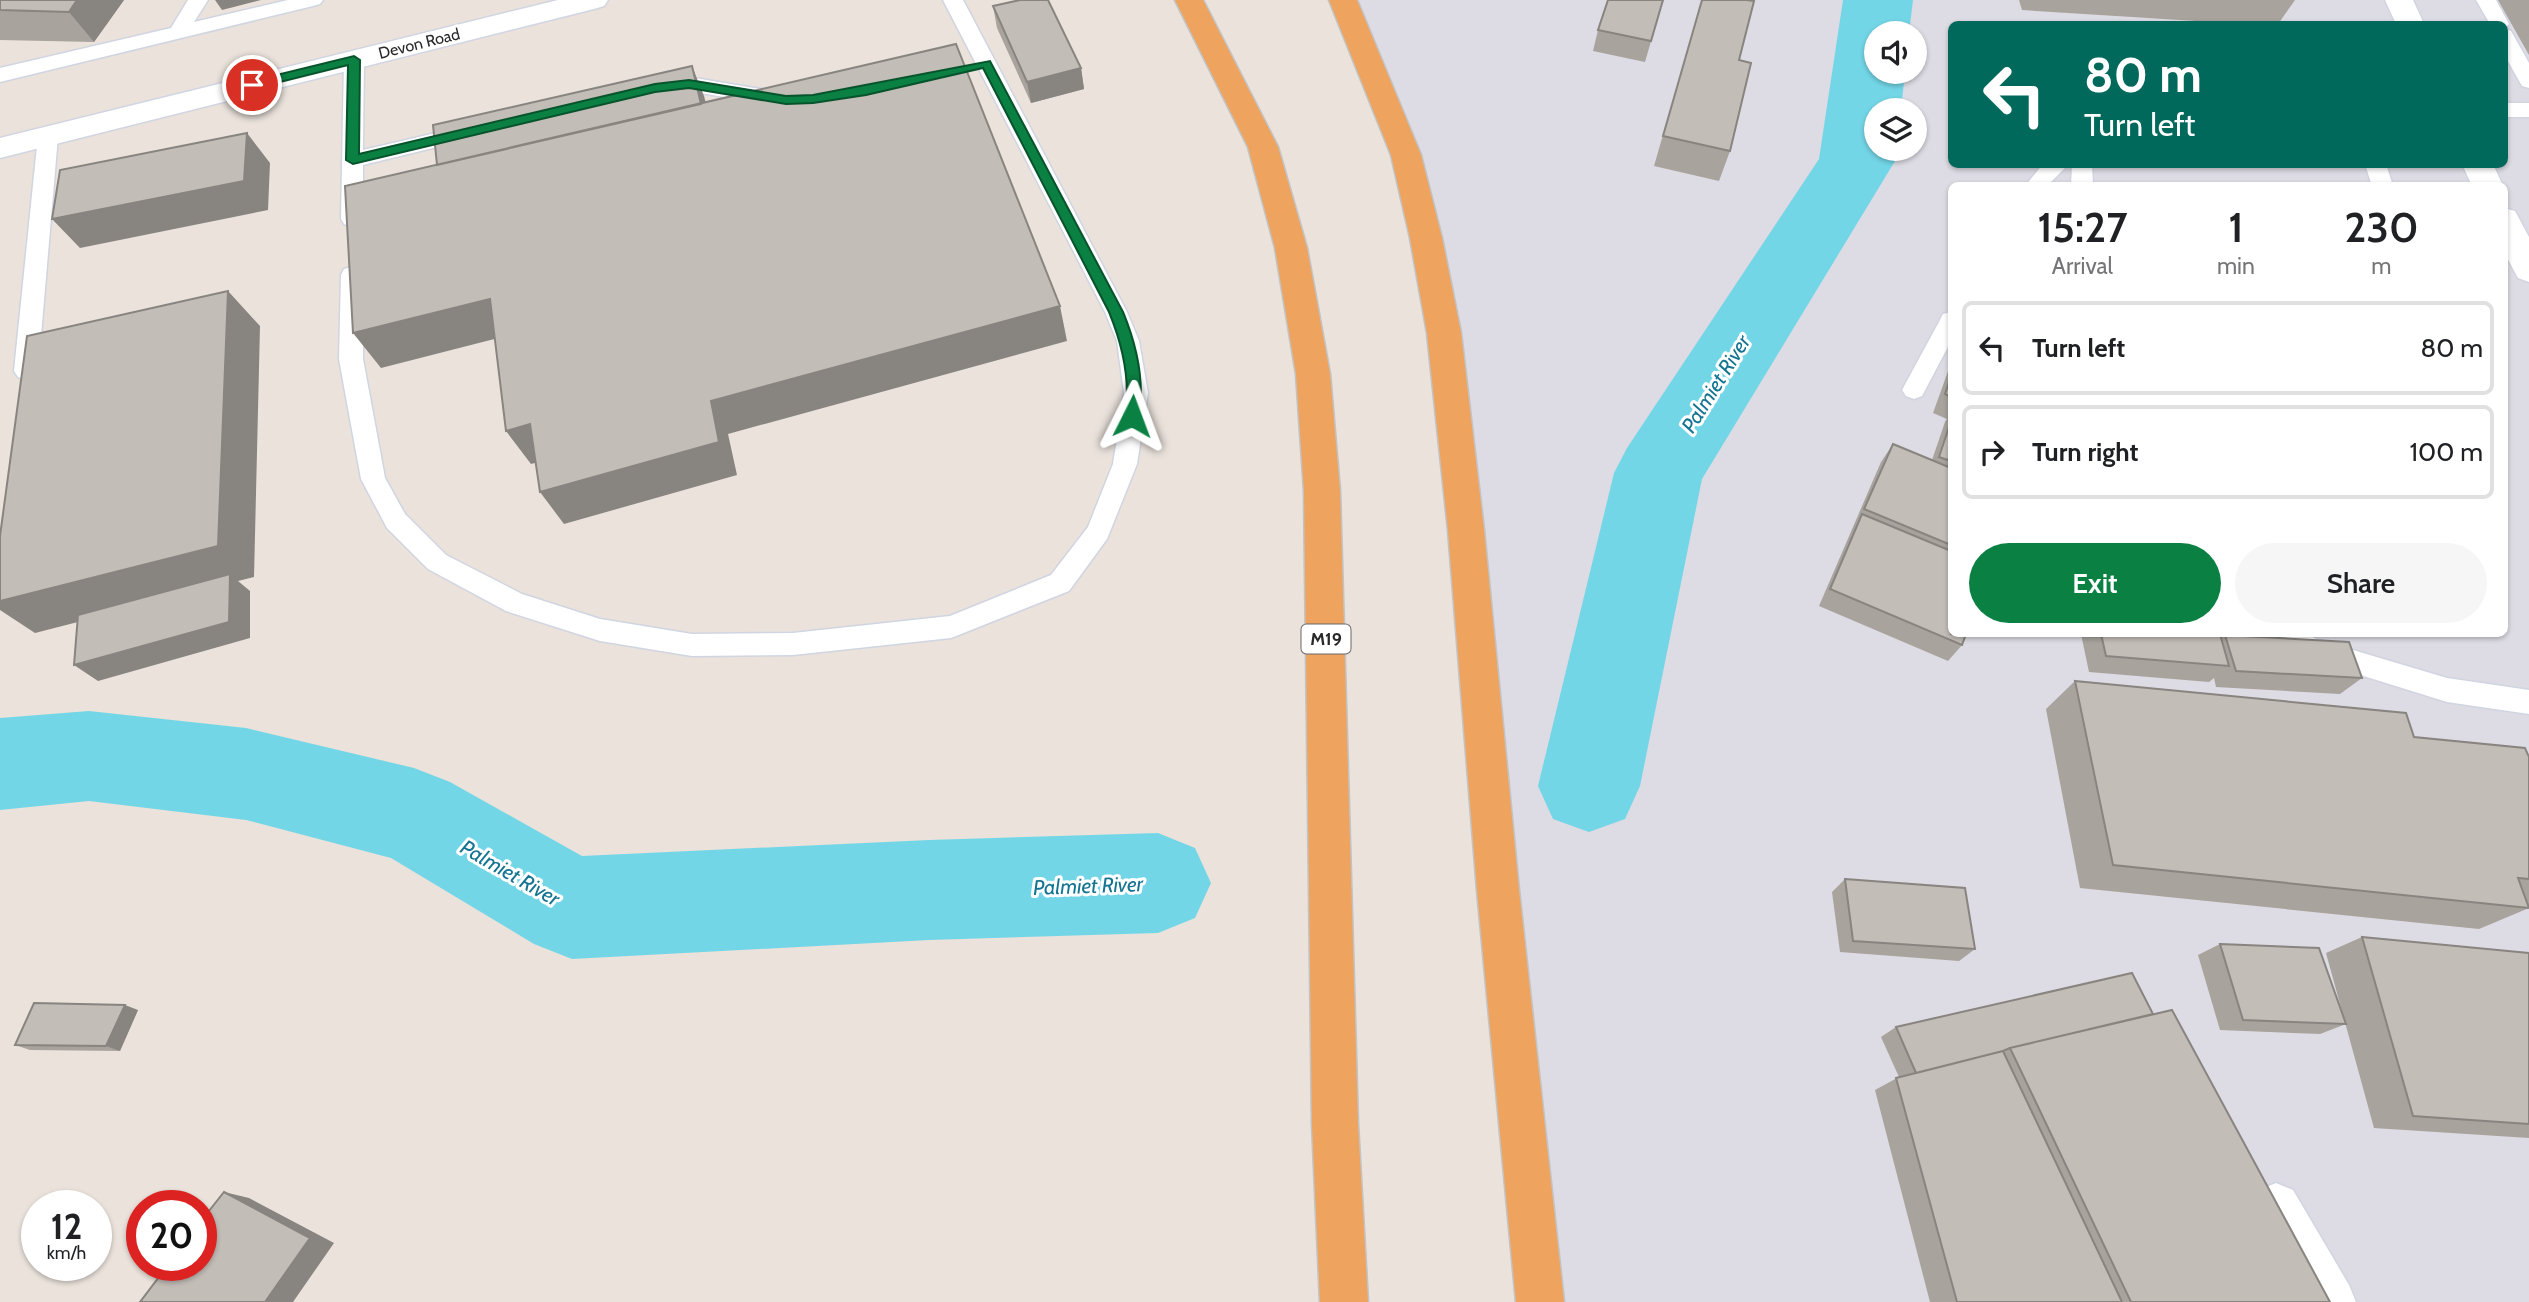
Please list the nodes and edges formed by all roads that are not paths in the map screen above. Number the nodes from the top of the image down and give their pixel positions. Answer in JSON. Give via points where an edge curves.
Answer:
{"nodes":[{"id":1,"x":198,"y":0,"type":"edge"},
{"id":2,"x":313,"y":0,"type":"edge"},
{"id":3,"x":594,"y":0,"type":"edge"},
{"id":4,"x":953,"y":0,"type":"edge"},
{"id":5,"x":1189,"y":0,"type":"edge"},
{"id":6,"x":1343,"y":0,"type":"edge"},
{"id":7,"x":2399,"y":0,"type":"edge"},
{"id":8,"x":2486,"y":0,"type":"edge"},
{"id":9,"x":2409,"y":21,"type":"edge"},
{"id":10,"x":2497,"y":21,"type":"edge"},
{"id":11,"x":177,"y":34,"type":"junction"},
{"id":12,"x":2508,"y":42,"type":"edge"},
{"id":13,"x":354,"y":60,"type":"junction"},
{"id":14,"x":986,"y":64,"type":"junction"},
{"id":15,"x":959,"y":70,"type":"edge"},
{"id":16,"x":0,"y":75,"type":"edge"},
{"id":17,"x":2529,"y":81,"type":"edge"},
{"id":18,"x":642,"y":91,"type":"edge"},
{"id":19,"x":800,"y":99,"type":"edge"},
{"id":20,"x":2508,"y":110,"type":"edge"},
{"id":21,"x":2529,"y":110,"type":"edge"},
{"id":22,"x":484,"y":129,"type":"edge"},
{"id":23,"x":48,"y":136,"type":"junction"},
{"id":24,"x":0,"y":148,"type":"edge"},
{"id":25,"x":353,"y":160,"type":"junction"},
{"id":26,"x":2053,"y":168,"type":"edge"},
{"id":27,"x":2038,"y":182,"type":"edge"},
{"id":28,"x":2508,"y":227,"type":"edge"},
{"id":29,"x":2529,"y":270,"type":"edge"},
{"id":30,"x":1948,"y":326,"type":"edge"},
{"id":31,"x":1914,"y":390,"type":"dead end"},
{"id":32,"x":24,"y":394,"type":"edge"},
{"id":33,"x":2290,"y":637,"type":"edge"},
{"id":34,"x":2529,"y":702,"type":"edge"},
{"id":35,"x":2256,"y":1172,"type":"edge"},
{"id":36,"x":1344,"y":1302,"type":"edge"},
{"id":37,"x":1540,"y":1302,"type":"edge"},
{"id":38,"x":2332,"y":1302,"type":"edge"}],
"edges":[{"from":1,"to":11,"type":"lane"},
{"from":2,"to":11,"type":"lane"},
{"from":3,"to":13,"type":"street","name":"Devon Road"},
{"from":4,"to":14,"type":"lane"},
{"from":5,"to":36,"type":"highway","number":"M19","via":[[1263,147],[1291,248],[1313,374],[1322,491],[1335,1124]]},
{"from":6,"to":37,"type":"highway","via":[[1406,155],[1444,333]]},
{"from":7,"to":9,"type":"street"},
{"from":8,"to":10,"type":"lane"},
{"from":11,"to":16,"type":"lane"},
{"from":12,"to":17,"type":"lane"},
{"from":13,"to":23,"type":"street","name":"Devon Road"},
{"from":13,"to":25,"type":"lane"},
{"from":14,"to":15,"type":"lane"},
{"from":14,"to":25,"type":"lane","via":[[1116,312],[1128,341],[1136,393],[1125,464],[1098,532],[1060,583],[951,628],[793,644],[692,645],[600,630],[515,603],[437,562],[396,521],[373,479],[351,359]]},
{"from":18,"to":19,"type":"lane","via":[[689,84]]},
{"from":20,"to":21,"type":"lane"},
{"from":22,"to":25,"type":"lane"},
{"from":23,"to":24,"type":"street","name":"Devon Road"},
{"from":23,"to":32,"type":"lane"},
{"from":26,"to":27,"type":"lane"},
{"from":28,"to":29,"type":"street"},
{"from":30,"to":31,"type":"lane"},
{"from":33,"to":34,"type":"lane","via":[[2309,648],[2447,690]]},
{"from":35,"to":38,"type":"street"}]}
